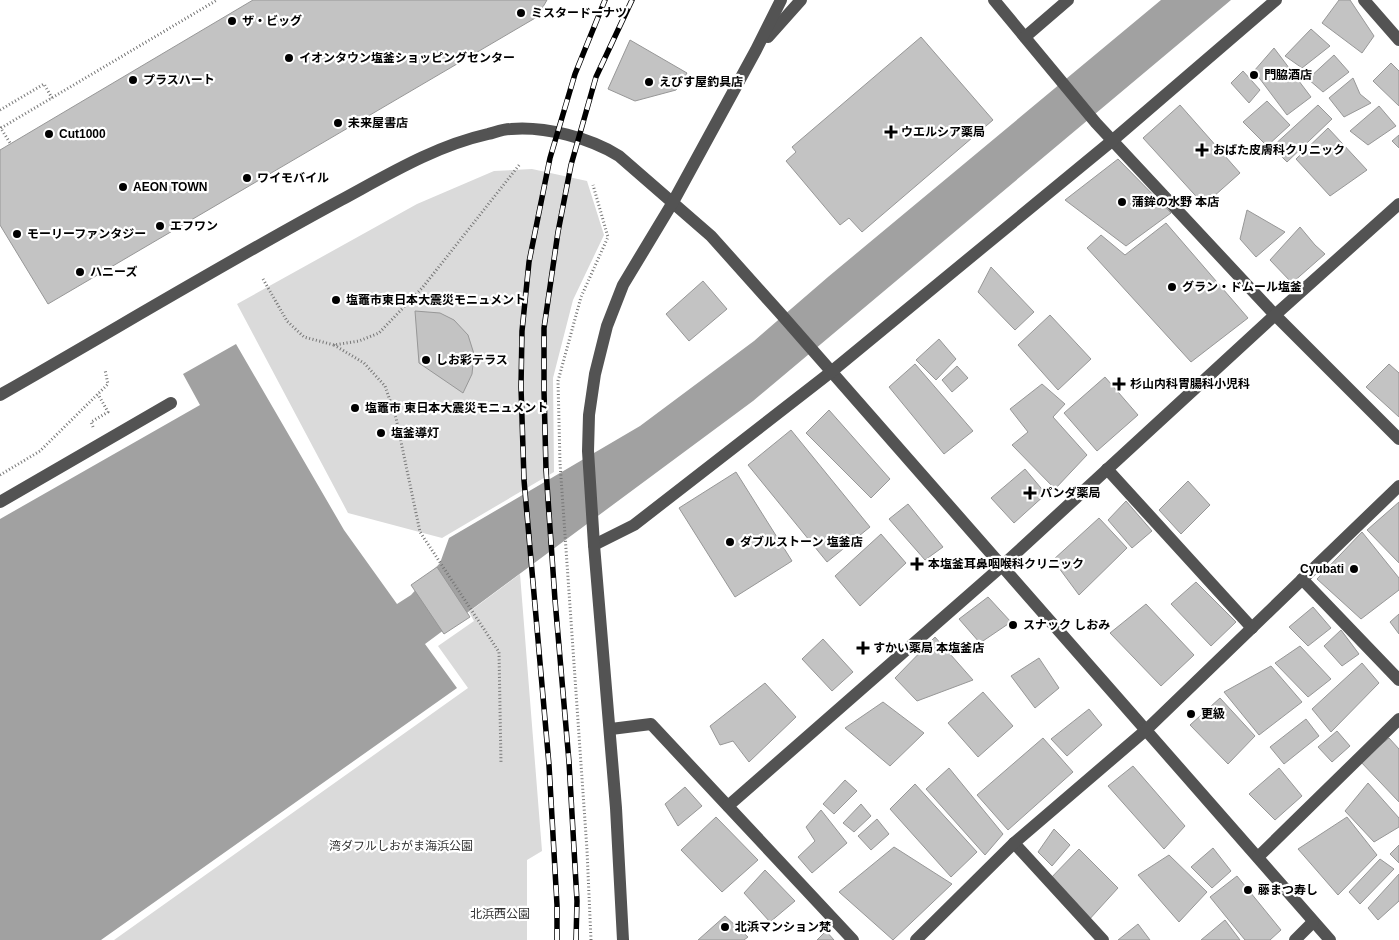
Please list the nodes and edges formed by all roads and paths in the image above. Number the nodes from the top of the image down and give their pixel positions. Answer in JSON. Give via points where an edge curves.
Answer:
{"nodes":[{"id":1,"x":216,"y":0,"type":"edge"},
{"id":2,"x":781,"y":0,"type":"edge"},
{"id":3,"x":801,"y":0,"type":"edge"},
{"id":4,"x":994,"y":0,"type":"edge"},
{"id":5,"x":1068,"y":0,"type":"edge"},
{"id":6,"x":1276,"y":0,"type":"edge"},
{"id":7,"x":1364,"y":0,"type":"edge"},
{"id":8,"x":1025,"y":36,"type":"junction"},
{"id":9,"x":1399,"y":40,"type":"edge"},
{"id":10,"x":756,"y":50,"type":"junction"},
{"id":11,"x":52,"y":98,"type":"junction"},
{"id":12,"x":0,"y":110,"type":"edge"},
{"id":13,"x":0,"y":127,"type":"edge"},
{"id":14,"x":1113,"y":140,"type":"junction"},
{"id":15,"x":10,"y":143,"type":"dead end"},
{"id":16,"x":520,"y":164,"type":"dead end"},
{"id":17,"x":593,"y":185,"type":"dead end"},
{"id":18,"x":673,"y":202,"type":"junction"},
{"id":19,"x":1399,"y":204,"type":"edge"},
{"id":20,"x":263,"y":279,"type":"dead end"},
{"id":21,"x":1275,"y":315,"type":"junction"},
{"id":22,"x":334,"y":345,"type":"junction"},
{"id":23,"x":105,"y":370,"type":"dead end"},
{"id":24,"x":831,"y":372,"type":"junction"},
{"id":25,"x":98,"y":394,"type":"junction"},
{"id":26,"x":0,"y":395,"type":"edge"},
{"id":27,"x":172,"y":403,"type":"dead end"},
{"id":28,"x":94,"y":428,"type":"dead end"},
{"id":29,"x":1399,"y":439,"type":"edge"},
{"id":30,"x":1107,"y":469,"type":"junction"},
{"id":31,"x":0,"y":475,"type":"edge"},
{"id":32,"x":1399,"y":486,"type":"edge"},
{"id":33,"x":0,"y":502,"type":"edge"},
{"id":34,"x":594,"y":545,"type":"junction"},
{"id":35,"x":1002,"y":566,"type":"junction"},
{"id":36,"x":1302,"y":579,"type":"junction"},
{"id":37,"x":1252,"y":628,"type":"junction"},
{"id":38,"x":1399,"y":680,"type":"edge"},
{"id":39,"x":1399,"y":718,"type":"edge"},
{"id":40,"x":611,"y":729,"type":"junction"},
{"id":41,"x":1146,"y":730,"type":"junction"},
{"id":42,"x":501,"y":764,"type":"dead end"},
{"id":43,"x":728,"y":806,"type":"junction"},
{"id":44,"x":1014,"y":843,"type":"junction"},
{"id":45,"x":1258,"y":857,"type":"junction"},
{"id":46,"x":1314,"y":922,"type":"junction"},
{"id":47,"x":591,"y":938,"type":"edge"},
{"id":48,"x":584,"y":940,"type":"edge"},
{"id":49,"x":623,"y":940,"type":"edge"},
{"id":50,"x":853,"y":940,"type":"edge"},
{"id":51,"x":916,"y":940,"type":"edge"},
{"id":52,"x":1103,"y":940,"type":"edge"},
{"id":53,"x":1295,"y":940,"type":"edge"},
{"id":54,"x":1330,"y":940,"type":"edge"}],
"edges":[{"from":1,"to":11,"type":"path"},
{"from":2,"to":10,"type":"street"},
{"from":3,"to":10,"type":"street"},
{"from":4,"to":8,"type":"street"},
{"from":5,"to":8,"type":"street"},
{"from":6,"to":14,"type":"street"},
{"from":7,"to":9,"type":"street"},
{"from":8,"to":14,"type":"street"},
{"from":10,"to":18,"type":"street"},
{"from":11,"to":12,"type":"path","via":[[44,84]]},
{"from":11,"to":13,"type":"path"},
{"from":13,"to":15,"type":"path"},
{"from":14,"to":21,"type":"street"},
{"from":14,"to":24,"type":"street"},
{"from":16,"to":22,"type":"path","via":[[423,287],[378,333]]},
{"from":17,"to":47,"type":"path","via":[[608,237],[580,297],[558,381],[560,463]]},
{"from":18,"to":24,"type":"street","via":[[711,236]]},
{"from":18,"to":26,"type":"street","via":[[619,156],[590,142],[542,129],[510,129],[464,139],[415,160],[300,222]]},
{"from":18,"to":34,"type":"street","via":[[623,284],[607,326],[590,415],[588,451]]},
{"from":19,"to":21,"type":"street"},
{"from":20,"to":22,"type":"path","via":[[287,322],[304,337]]},
{"from":21,"to":29,"type":"street"},
{"from":21,"to":30,"type":"street"},
{"from":22,"to":42,"type":"path","via":[[364,363],[385,386],[396,418],[420,532],[499,652]]},
{"from":23,"to":25,"type":"path","via":[[108,384]]},
{"from":24,"to":34,"type":"street","via":[[634,524]]},
{"from":24,"to":35,"type":"street"},
{"from":25,"to":28,"type":"path","via":[[108,412],[91,422]]},
{"from":25,"to":31,"type":"path","via":[[40,451]]},
{"from":27,"to":33,"type":"street"},
{"from":30,"to":35,"type":"street"},
{"from":30,"to":37,"type":"street"},
{"from":32,"to":36,"type":"street"},
{"from":34,"to":40,"type":"street"},
{"from":35,"to":41,"type":"street"},
{"from":35,"to":43,"type":"street"},
{"from":36,"to":37,"type":"street"},
{"from":36,"to":38,"type":"street"},
{"from":37,"to":41,"type":"street"},
{"from":39,"to":45,"type":"street"},
{"from":40,"to":43,"type":"street","via":[[651,724]]},
{"from":40,"to":49,"type":"street"},
{"from":41,"to":44,"type":"street"},
{"from":41,"to":45,"type":"street"},
{"from":43,"to":50,"type":"street"},
{"from":44,"to":51,"type":"street"},
{"from":44,"to":52,"type":"street"},
{"from":45,"to":46,"type":"street"},
{"from":46,"to":53,"type":"street"},
{"from":46,"to":54,"type":"street"},
{"from":47,"to":48,"type":"path"}]}
